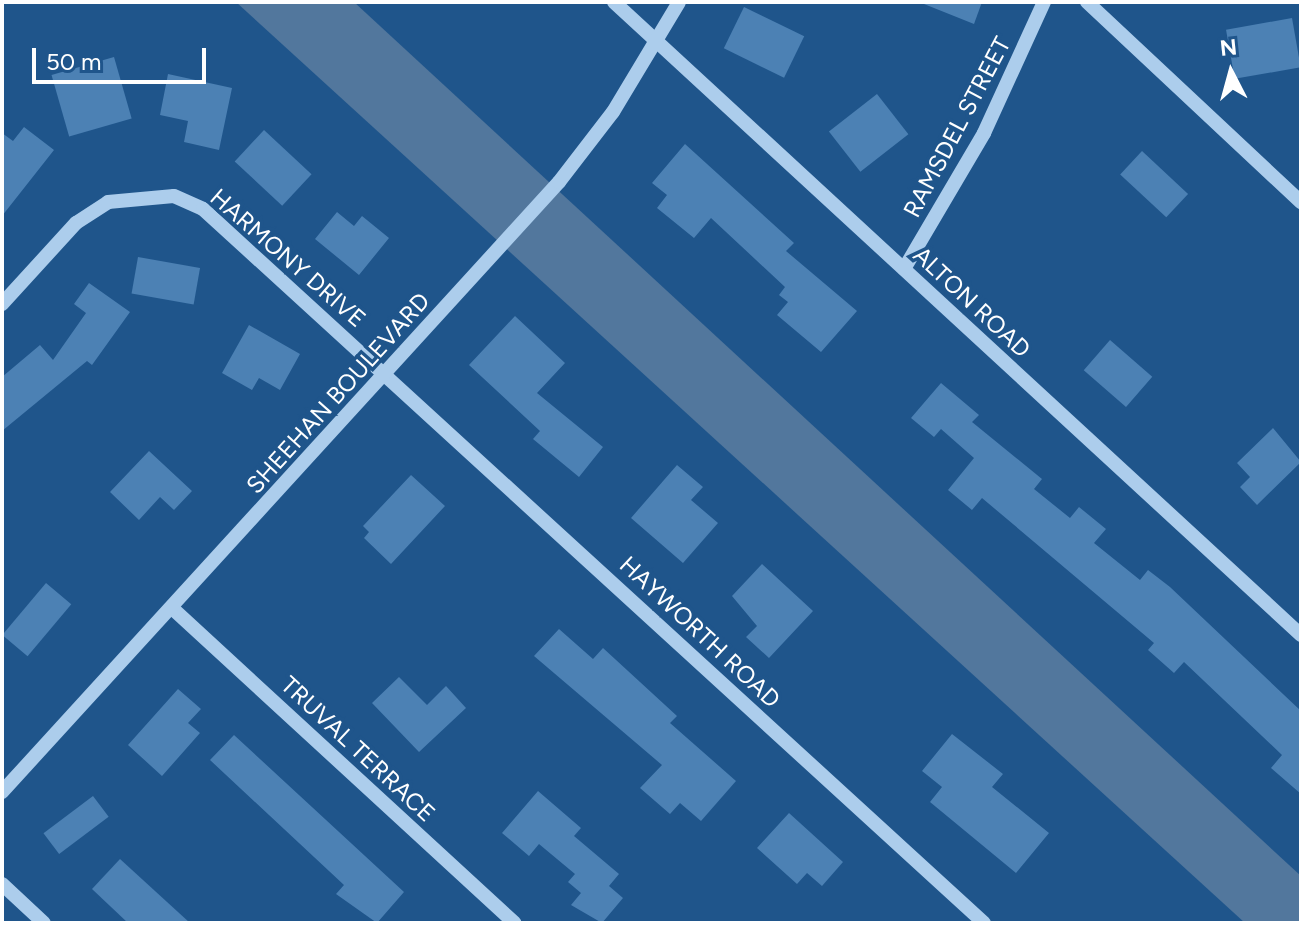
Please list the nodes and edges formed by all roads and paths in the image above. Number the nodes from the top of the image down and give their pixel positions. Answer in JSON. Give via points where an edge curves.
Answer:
{"nodes":[{"id":1,"x":614,"y":2,"type":"edge"},
{"id":2,"x":679,"y":2,"type":"edge"},
{"id":3,"x":1044,"y":2,"type":"edge"},
{"id":4,"x":1087,"y":2,"type":"edge"},
{"id":5,"x":658,"y":42,"type":"junction"},
{"id":6,"x":1301,"y":202,"type":"edge"},
{"id":7,"x":904,"y":269,"type":"junction"},
{"id":8,"x":2,"y":304,"type":"edge"},
{"id":9,"x":387,"y":374,"type":"junction"},
{"id":10,"x":172,"y":608,"type":"junction"},
{"id":11,"x":1301,"y":635,"type":"edge"},
{"id":12,"x":2,"y":792,"type":"edge"},
{"id":13,"x":2,"y":884,"type":"edge"},
{"id":14,"x":44,"y":923,"type":"edge"},
{"id":15,"x":514,"y":923,"type":"edge"},
{"id":16,"x":984,"y":923,"type":"edge"}],
"edges":[{"from":1,"to":5,"type":"street","name":"ALTON ROAD"},
{"from":2,"to":5,"type":"street","name":"SHEEHAN BOULEVARD"},
{"from":3,"to":7,"type":"street","name":"RAMSDEL STREET","via":[[984,133]]},
{"from":4,"to":6,"type":"street"},
{"from":5,"to":7,"type":"street","name":"ALTON ROAD"},
{"from":5,"to":9,"type":"street","name":"SHEEHAN BOULEVARD","via":[[559,182]]},
{"from":7,"to":11,"type":"street","name":"ALTON ROAD"},
{"from":8,"to":9,"type":"street","name":"HARMONY DRIVE","via":[[76,223],[108,202],[174,196],[203,209]]},
{"from":9,"to":10,"type":"street","name":"SHEEHAN BOULEVARD"},
{"from":9,"to":16,"type":"street","name":"HAYWORTH ROAD"},
{"from":10,"to":12,"type":"street","name":"SHEEHAN BOULEVARD"},
{"from":10,"to":15,"type":"street","name":"TRUVAL TERRACE"},
{"from":13,"to":14,"type":"street"}]}
